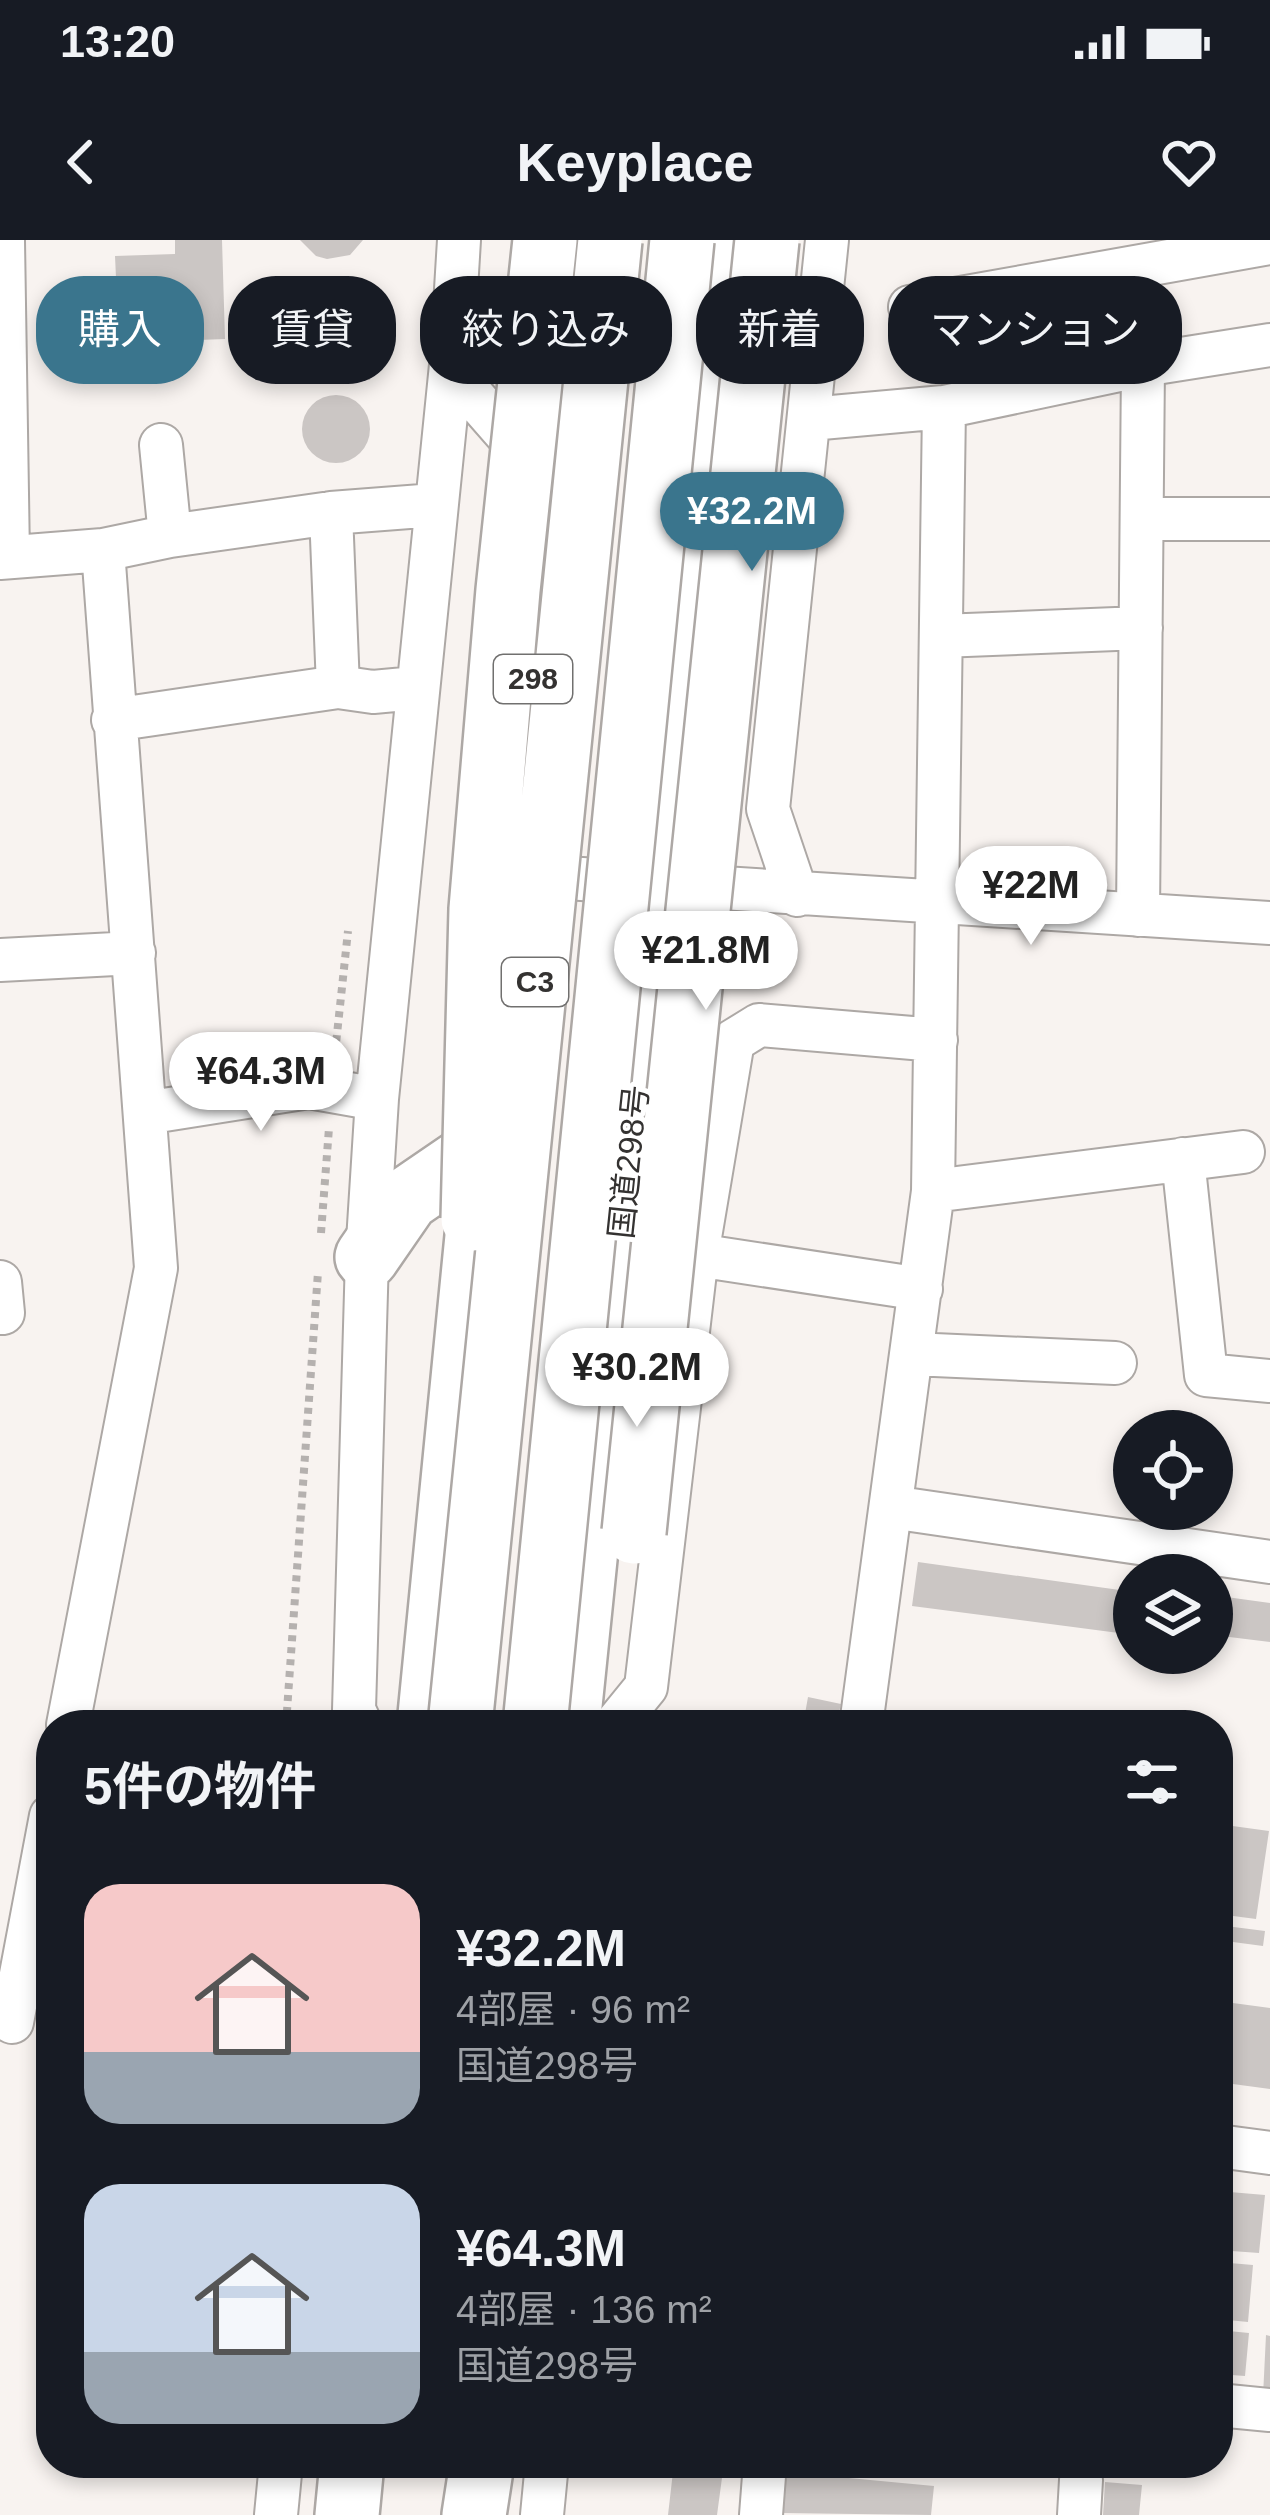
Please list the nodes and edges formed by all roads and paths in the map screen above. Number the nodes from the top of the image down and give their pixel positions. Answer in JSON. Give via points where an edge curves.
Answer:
{"nodes":[{"id":1,"x":460,"y":240,"type":"edge"},
{"id":2,"x":545,"y":240,"type":"edge"},
{"id":3,"x":578,"y":240,"type":"edge"},
{"id":4,"x":610,"y":240,"type":"edge"},
{"id":5,"x":682,"y":240,"type":"edge"},
{"id":6,"x":720,"y":240,"type":"edge"},
{"id":7,"x":767,"y":240,"type":"edge"},
{"id":8,"x":827,"y":240,"type":"edge"},
{"id":9,"x":0,"y":241,"type":"edge"},
{"id":10,"x":1270,"y":243,"type":"edge"},
{"id":11,"x":458,"y":276,"type":"edge"},
{"id":12,"x":1085,"y":276,"type":"edge"},
{"id":13,"x":1270,"y":346,"type":"edge"},
{"id":14,"x":1182,"y":359,"type":"edge"},
{"id":15,"x":449,"y":384,"type":"edge"},
{"id":16,"x":467,"y":384,"type":"edge"},
{"id":17,"x":1001,"y":384,"type":"edge"},
{"id":18,"x":1051,"y":384,"type":"edge"},
{"id":19,"x":1143,"y":384,"type":"edge"},
{"id":20,"x":1002,"y":394,"type":"junction"},
{"id":21,"x":944,"y":406,"type":"junction"},
{"id":22,"x":811,"y":418,"type":"junction"},
{"id":23,"x":161,"y":445,"type":"dead end"},
{"id":24,"x":554,"y":483,"type":"junction"},
{"id":25,"x":435,"y":505,"type":"junction"},
{"id":26,"x":331,"y":513,"type":"junction"},
{"id":27,"x":1142,"y":519,"type":"junction"},
{"id":28,"x":1270,"y":519,"type":"edge"},
{"id":29,"x":170,"y":536,"type":"junction"},
{"id":30,"x":793,"y":549,"type":"junction"},
{"id":31,"x":103,"y":550,"type":"junction"},
{"id":32,"x":4,"y":558,"type":"edge"},
{"id":33,"x":1142,"y":628,"type":"junction"},
{"id":34,"x":941,"y":636,"type":"junction"},
{"id":35,"x":682,"y":638,"type":"junction"},
{"id":36,"x":338,"y":687,"type":"junction"},
{"id":37,"x":416,"y":688,"type":"junction"},
{"id":38,"x":113,"y":720,"type":"junction"},
{"id":39,"x":512,"y":875,"type":"junction"},
{"id":40,"x":656,"y":886,"type":"junction"},
{"id":41,"x":797,"y":895,"type":"junction"},
{"id":42,"x":934,"y":904,"type":"junction"},
{"id":43,"x":1138,"y":915,"type":"junction"},
{"id":44,"x":1270,"y":923,"type":"edge"},
{"id":45,"x":134,"y":953,"type":"junction"},
{"id":46,"x":0,"y":960,"type":"edge"},
{"id":47,"x":936,"y":1040,"type":"junction"},
{"id":48,"x":376,"y":1099,"type":"junction"},
{"id":49,"x":146,"y":1113,"type":"junction"},
{"id":50,"x":486,"y":1145,"type":"junction"},
{"id":51,"x":630,"y":1148,"type":"junction"},
{"id":52,"x":1243,"y":1152,"type":"dead end"},
{"id":53,"x":1183,"y":1159,"type":"junction"},
{"id":54,"x":933,"y":1191,"type":"junction"},
{"id":55,"x":698,"y":1255,"type":"junction"},
{"id":56,"x":367,"y":1256,"type":"junction"},
{"id":57,"x":0,"y":1282,"type":"edge"},
{"id":58,"x":921,"y":1289,"type":"junction"},
{"id":59,"x":0,"y":1313,"type":"edge"},
{"id":60,"x":912,"y":1354,"type":"junction"},
{"id":61,"x":1115,"y":1363,"type":"dead end"},
{"id":62,"x":1270,"y":1381,"type":"edge"},
{"id":63,"x":891,"y":1507,"type":"junction"},
{"id":64,"x":1270,"y":1562,"type":"edge"},
{"id":65,"x":71,"y":1710,"type":"edge"},
{"id":66,"x":354,"y":1710,"type":"edge"},
{"id":67,"x":430,"y":1710,"type":"edge"},
{"id":68,"x":460,"y":1710,"type":"edge"},
{"id":69,"x":462,"y":1710,"type":"edge"},
{"id":70,"x":536,"y":1710,"type":"edge"},
{"id":71,"x":570,"y":1710,"type":"edge"},
{"id":72,"x":605,"y":1710,"type":"edge"},
{"id":73,"x":627,"y":1710,"type":"edge"},
{"id":74,"x":863,"y":1710,"type":"edge"},
{"id":75,"x":36,"y":1919,"type":"edge"},
{"id":76,"x":21,"y":2022,"type":"edge"},
{"id":77,"x":1233,"y":2148,"type":"edge"},
{"id":78,"x":1270,"y":2153,"type":"edge"},
{"id":79,"x":1233,"y":2406,"type":"edge"},
{"id":80,"x":1270,"y":2410,"type":"edge"},
{"id":81,"x":280,"y":2478,"type":"edge"},
{"id":82,"x":351,"y":2478,"type":"edge"},
{"id":83,"x":384,"y":2478,"type":"edge"},
{"id":84,"x":458,"y":2478,"type":"edge"},
{"id":85,"x":483,"y":2478,"type":"edge"},
{"id":86,"x":485,"y":2478,"type":"edge"},
{"id":87,"x":546,"y":2478,"type":"edge"},
{"id":88,"x":763,"y":2478,"type":"edge"},
{"id":89,"x":276,"y":2515,"type":"edge"},
{"id":90,"x":347,"y":2515,"type":"edge"},
{"id":91,"x":380,"y":2515,"type":"edge"},
{"id":92,"x":454,"y":2515,"type":"edge"},
{"id":93,"x":474,"y":2515,"type":"edge"},
{"id":94,"x":483,"y":2515,"type":"edge"},
{"id":95,"x":542,"y":2515,"type":"edge"},
{"id":96,"x":761,"y":2515,"type":"edge"}],
"edges":[{"from":1,"to":11,"type":"street"},
{"from":2,"to":68,"type":"highway","bridge":true,"via":[[481,909]]},
{"from":3,"to":24,"type":"highway","number":"298"},
{"from":4,"to":69,"type":"highway","number":"C3","bridge":true},
{"from":5,"to":70,"type":"highway","number":"C3","bridge":true},
{"from":6,"to":35,"type":"highway","name":"国道298号"},
{"from":7,"to":72,"type":"highway","bridge":true,"via":[[634,1532]]},
{"from":8,"to":22,"type":"street"},
{"from":9,"to":32,"type":"street"},
{"from":10,"to":12,"type":"street"},
{"from":13,"to":14,"type":"street"},
{"from":15,"to":25,"type":"street"},
{"from":16,"to":24,"type":"street"},
{"from":17,"to":20,"type":"street"},
{"from":18,"to":20,"type":"street"},
{"from":19,"to":27,"type":"street"},
{"from":20,"to":21,"type":"street"},
{"from":21,"to":22,"type":"street"},
{"from":21,"to":34,"type":"street"},
{"from":22,"to":30,"type":"street"},
{"from":23,"to":29,"type":"street"},
{"from":24,"to":39,"type":"highway","number":"298"},
{"from":25,"to":26,"type":"street"},
{"from":25,"to":37,"type":"street"},
{"from":26,"to":29,"type":"street"},
{"from":26,"to":36,"type":"street"},
{"from":27,"to":28,"type":"street"},
{"from":27,"to":33,"type":"street"},
{"from":29,"to":31,"type":"street"},
{"from":30,"to":35,"type":"street"},
{"from":30,"to":41,"type":"street","via":[[768,809]]},
{"from":31,"to":32,"type":"street"},
{"from":31,"to":38,"type":"street"},
{"from":33,"to":34,"type":"street"},
{"from":33,"to":43,"type":"street"},
{"from":34,"to":42,"type":"street"},
{"from":35,"to":40,"type":"highway","name":"国道298号"},
{"from":36,"to":37,"type":"street"},
{"from":36,"to":38,"type":"street"},
{"from":37,"to":48,"type":"street"},
{"from":38,"to":45,"type":"street"},
{"from":39,"to":40,"type":"street"},
{"from":39,"to":50,"type":"highway","number":"298"},
{"from":40,"to":41,"type":"street"},
{"from":40,"to":51,"type":"highway","name":"国道298号"},
{"from":41,"to":42,"type":"street"},
{"from":42,"to":43,"type":"street"},
{"from":42,"to":47,"type":"street"},
{"from":43,"to":44,"type":"street"},
{"from":45,"to":46,"type":"street"},
{"from":45,"to":49,"type":"street"},
{"from":47,"to":54,"type":"street"},
{"from":47,"to":55,"type":"street","via":[[758,1025],[734,1041]]},
{"from":48,"to":49,"type":"street","via":[[309,1088]]},
{"from":48,"to":56,"type":"street"},
{"from":49,"to":65,"type":"street","via":[[156,1268]]},
{"from":50,"to":56,"type":"highway","via":[[407,1199]]},
{"from":50,"to":67,"type":"highway","number":"298"},
{"from":51,"to":55,"type":"street"},
{"from":51,"to":71,"type":"highway","name":"国道298号"},
{"from":52,"to":53,"type":"street"},
{"from":53,"to":54,"type":"street"},
{"from":53,"to":62,"type":"street","via":[[1206,1375]]},
{"from":54,"to":58,"type":"street"},
{"from":55,"to":58,"type":"street"},
{"from":55,"to":73,"type":"street","via":[[646,1687]]},
{"from":56,"to":66,"type":"street"},
{"from":57,"to":59,"type":"street"},
{"from":58,"to":60,"type":"street"},
{"from":60,"to":61,"type":"street"},
{"from":60,"to":63,"type":"street"},
{"from":63,"to":64,"type":"street"},
{"from":63,"to":74,"type":"street"},
{"from":75,"to":76,"type":"street"},
{"from":77,"to":78,"type":"street"},
{"from":79,"to":80,"type":"street"},
{"from":81,"to":89,"type":"street"},
{"from":82,"to":90,"type":"highway"},
{"from":83,"to":91,"type":"highway"},
{"from":84,"to":92,"type":"highway"},
{"from":85,"to":93,"type":"highway"},
{"from":86,"to":94,"type":"highway"},
{"from":87,"to":95,"type":"street"},
{"from":88,"to":96,"type":"street"}]}
